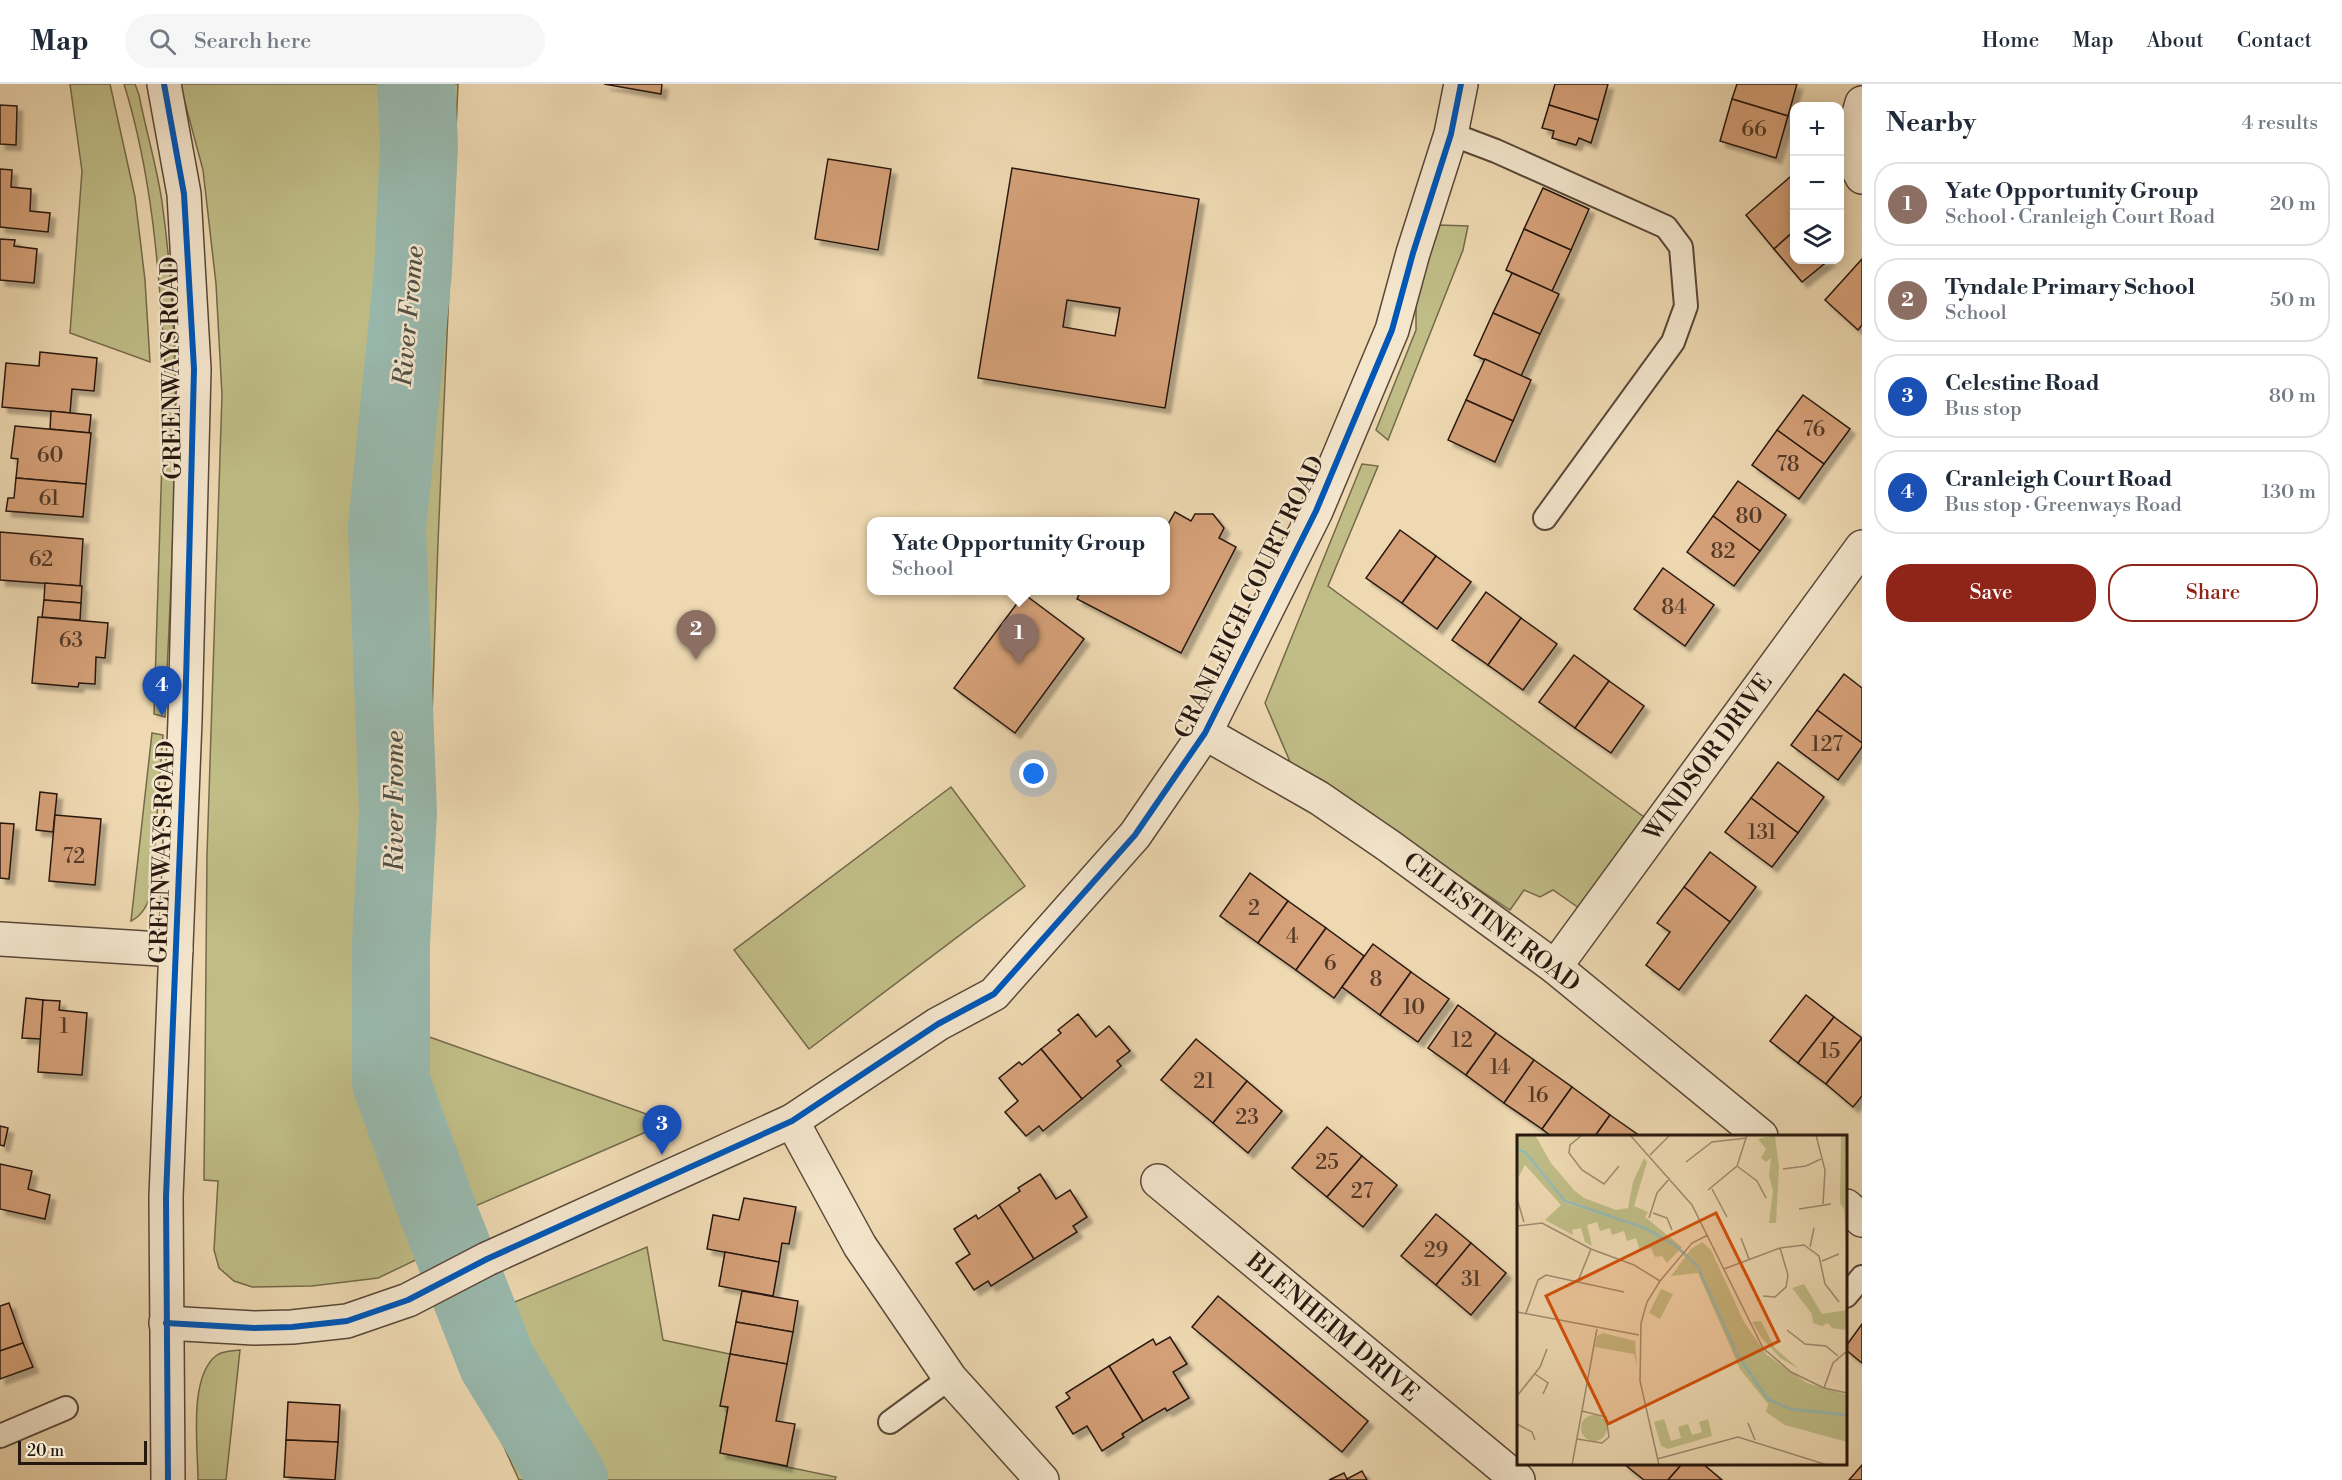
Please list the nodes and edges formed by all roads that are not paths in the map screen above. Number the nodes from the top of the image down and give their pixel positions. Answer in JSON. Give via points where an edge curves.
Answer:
{"nodes":[{"id":1,"x":164,"y":84,"type":"edge"},
{"id":2,"x":1461,"y":84,"type":"edge"},
{"id":3,"x":1862,"y":103,"type":"edge"},
{"id":4,"x":1451,"y":134,"type":"junction"},
{"id":5,"x":1862,"y":177,"type":"edge"},
{"id":6,"x":1545,"y":518,"type":"dead end"},
{"id":7,"x":1862,"y":547,"type":"edge"},
{"id":8,"x":1205,"y":734,"type":"junction"},
{"id":9,"x":0,"y":939,"type":"edge"},
{"id":10,"x":176,"y":950,"type":"junction"},
{"id":11,"x":1555,"y":967,"type":"junction"},
{"id":12,"x":792,"y":1121,"type":"junction"},
{"id":13,"x":1759,"y":1135,"type":"edge"},
{"id":14,"x":1158,"y":1181,"type":"dead end"},
{"id":15,"x":1847,"y":1208,"type":"edge"},
{"id":16,"x":1862,"y":1220,"type":"edge"},
{"id":17,"x":1862,"y":1277,"type":"edge"},
{"id":18,"x":1847,"y":1294,"type":"edge"},
{"id":19,"x":166,"y":1323,"type":"junction"},
{"id":20,"x":950,"y":1378,"type":"junction"},
{"id":21,"x":66,"y":1408,"type":"dead end"},
{"id":22,"x":890,"y":1422,"type":"dead end"},
{"id":23,"x":0,"y":1436,"type":"edge"},
{"id":24,"x":1509,"y":1478,"type":"edge"},
{"id":25,"x":168,"y":1480,"type":"edge"},
{"id":26,"x":1041,"y":1480,"type":"edge"}],
"edges":[{"from":1,"to":10,"type":"street","name":"GREENWAYS ROAD","via":[[184,194],[194,369]]},
{"from":2,"to":4,"type":"street","name":"CRANLEIGH COURT ROAD"},
{"from":3,"to":5,"type":"street","via":[[1852,133],[1853,157]]},
{"from":4,"to":6,"type":"lane","via":[[1666,227],[1681,248],[1686,306],[1672,342]]},
{"from":4,"to":8,"type":"street","name":"CRANLEIGH COURT ROAD","via":[[1392,330],[1316,511]]},
{"from":7,"to":11,"type":"street","name":"WINDSOR DRIVE"},
{"from":8,"to":11,"type":"street","name":"CELESTINE ROAD","via":[[1319,798]]},
{"from":8,"to":12,"type":"street","name":"CRANLEIGH COURT ROAD","via":[[1136,835],[994,994],[938,1024]]},
{"from":9,"to":10,"type":"street"},
{"from":10,"to":19,"type":"street","name":"GREENWAYS ROAD","via":[[166,1197]]},
{"from":11,"to":13,"type":"street","name":"CELESTINE ROAD"},
{"from":12,"to":19,"type":"street","name":"CRANLEIGH COURT ROAD","via":[[486,1259],[408,1300],[347,1321],[254,1328]]},
{"from":12,"to":20,"type":"street","via":[[860,1246]]},
{"from":14,"to":24,"type":"street","name":"BLENHEIM DRIVE"},
{"from":15,"to":16,"type":"street"},
{"from":17,"to":18,"type":"lane"},
{"from":19,"to":25,"type":"street","name":"GREENWAYS ROAD"},
{"from":20,"to":22,"type":"lane"},
{"from":20,"to":26,"type":"street"},
{"from":21,"to":23,"type":"lane"}]}
